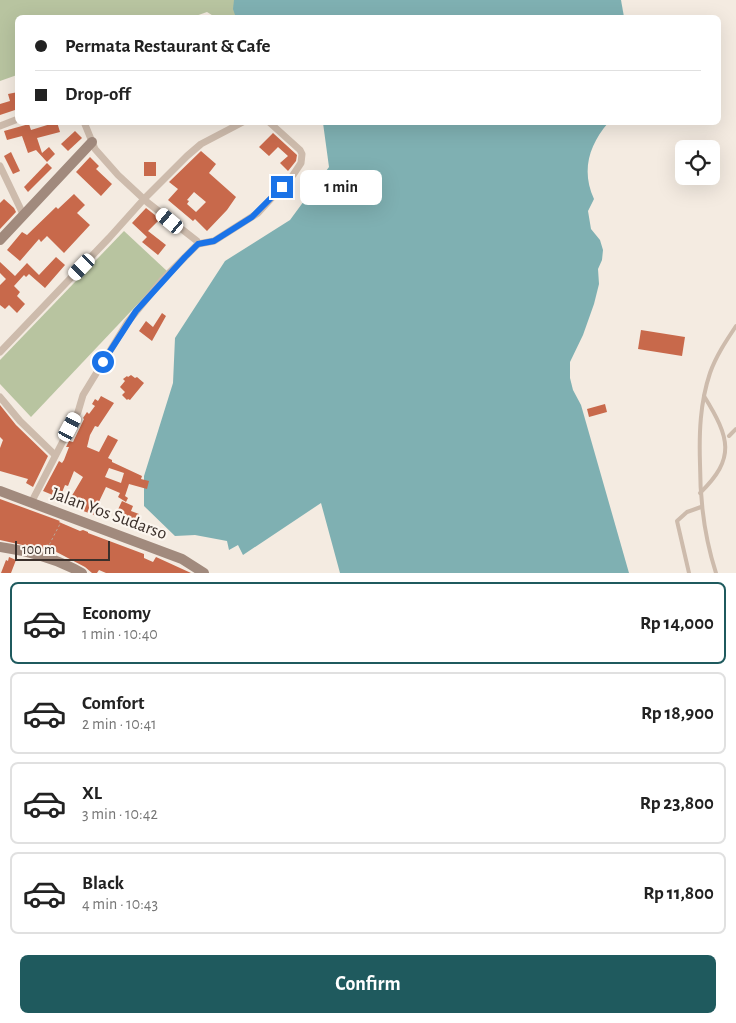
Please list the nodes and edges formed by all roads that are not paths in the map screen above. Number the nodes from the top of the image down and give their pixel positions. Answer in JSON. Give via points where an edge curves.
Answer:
{"nodes":[{"id":1,"x":15,"y":121,"type":"edge"},
{"id":2,"x":85,"y":125,"type":"edge"},
{"id":3,"x":238,"y":125,"type":"edge"},
{"id":4,"x":271,"y":125,"type":"edge"},
{"id":5,"x":0,"y":126,"type":"edge"},
{"id":6,"x":92,"y":142,"type":"junction"},
{"id":7,"x":0,"y":166,"type":"edge"},
{"id":8,"x":144,"y":199,"type":"junction"},
{"id":9,"x":23,"y":214,"type":"junction"},
{"id":10,"x":0,"y":240,"type":"edge"},
{"id":11,"x":198,"y":244,"type":"junction"},
{"id":12,"x":736,"y":326,"type":"edge"},
{"id":13,"x":0,"y":352,"type":"edge"},
{"id":14,"x":704,"y":396,"type":"junction"},
{"id":15,"x":0,"y":397,"type":"edge"},
{"id":16,"x":736,"y":429,"type":"edge"},
{"id":17,"x":729,"y":436,"type":"junction"},
{"id":18,"x":730,"y":442,"type":"dead end"},
{"id":19,"x":54,"y":455,"type":"junction"},
{"id":20,"x":722,"y":476,"type":"dead end"},
{"id":21,"x":0,"y":491,"type":"edge"},
{"id":22,"x":700,"y":493,"type":"junction"},
{"id":23,"x":31,"y":503,"type":"junction"},
{"id":24,"x":701,"y":507,"type":"junction"},
{"id":25,"x":0,"y":547,"type":"edge"},
{"id":26,"x":82,"y":573,"type":"edge"},
{"id":27,"x":204,"y":573,"type":"edge"},
{"id":28,"x":689,"y":573,"type":"edge"},
{"id":29,"x":716,"y":573,"type":"edge"}],
"edges":[{"from":1,"to":5,"type":"street"},
{"from":2,"to":6,"type":"street"},
{"from":3,"to":8,"type":"street","via":[[198,147]]},
{"from":4,"to":11,"type":"street","via":[[300,150],[301,163],[252,217],[214,241]]},
{"from":6,"to":8,"type":"street","via":[[118,175]]},
{"from":6,"to":9,"type":"street"},
{"from":7,"to":9,"type":"street"},
{"from":8,"to":11,"type":"street"},
{"from":8,"to":13,"type":"street"},
{"from":9,"to":10,"type":"street"},
{"from":11,"to":19,"type":"street","via":[[162,280],[127,323],[83,395],[78,412]]},
{"from":12,"to":14,"type":"lane","via":[[713,366]]},
{"from":14,"to":17,"type":"lane"},
{"from":14,"to":22,"type":"lane","via":[[699,441]]},
{"from":15,"to":19,"type":"street"},
{"from":16,"to":17,"type":"lane"},
{"from":17,"to":18,"type":"lane"},
{"from":19,"to":23,"type":"street"},
{"from":20,"to":22,"type":"lane"},
{"from":21,"to":23,"type":"street","name":"Jalan Yos Sudarso"},
{"from":22,"to":24,"type":"lane"},
{"from":23,"to":27,"type":"street","name":"Jalan Yos Sudarso","via":[[182,559]]},
{"from":24,"to":28,"type":"lane","via":[[687,512],[676,522]]},
{"from":24,"to":29,"type":"lane"},
{"from":25,"to":26,"type":"street","via":[[43,557]]}]}
